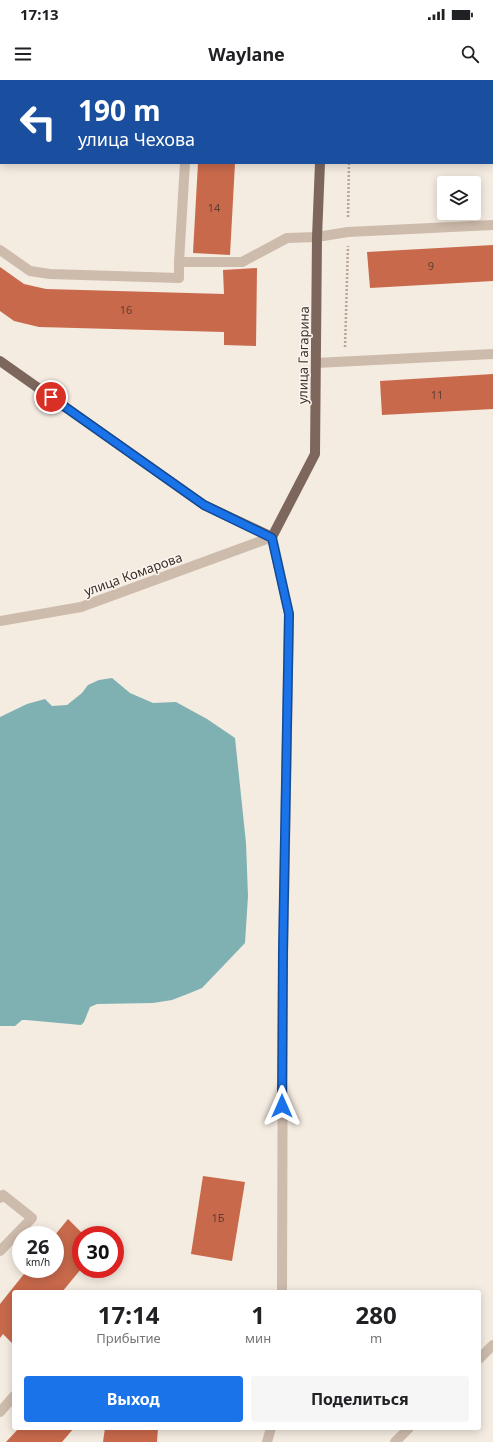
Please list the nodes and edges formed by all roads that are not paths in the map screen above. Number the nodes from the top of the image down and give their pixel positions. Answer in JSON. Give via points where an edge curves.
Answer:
{"nodes":[{"id":1,"x":185,"y":164,"type":"edge"},
{"id":2,"x":320,"y":164,"type":"edge"},
{"id":3,"x":493,"y":225,"type":"edge"},
{"id":4,"x":317,"y":237,"type":"junction"},
{"id":5,"x":0,"y":250,"type":"edge"},
{"id":6,"x":179,"y":262,"type":"junction"},
{"id":7,"x":493,"y":354,"type":"edge"},
{"id":8,"x":0,"y":361,"type":"edge"},
{"id":9,"x":316,"y":363,"type":"junction"},
{"id":10,"x":272,"y":538,"type":"junction"},
{"id":11,"x":0,"y":621,"type":"edge"},
{"id":12,"x":0,"y":1198,"type":"edge"},
{"id":13,"x":0,"y":1251,"type":"edge"},
{"id":14,"x":282,"y":1290,"type":"edge"},
{"id":15,"x":493,"y":1345,"type":"edge"},
{"id":16,"x":481,"y":1357,"type":"edge"},
{"id":17,"x":12,"y":1398,"type":"edge"},
{"id":18,"x":0,"y":1412,"type":"edge"},
{"id":19,"x":270,"y":1430,"type":"edge"},
{"id":20,"x":407,"y":1430,"type":"edge"},
{"id":21,"x":267,"y":1442,"type":"edge"},
{"id":22,"x":395,"y":1442,"type":"edge"}],
"edges":[{"from":1,"to":6,"type":"street"},
{"from":2,"to":4,"type":"main road","name":"улица Гагарина"},
{"from":3,"to":4,"type":"street","via":[[348,232]]},
{"from":4,"to":6,"type":"street","via":[[287,238],[242,262]]},
{"from":4,"to":9,"type":"main road","name":"улица Гагарина"},
{"from":5,"to":6,"type":"street","via":[[30,271],[50,274],[179,278]]},
{"from":7,"to":9,"type":"street"},
{"from":8,"to":10,"type":"main road","via":[[204,505]]},
{"from":9,"to":10,"type":"main road","name":"улица Гагарина","via":[[315,454]]},
{"from":10,"to":11,"type":"street","name":"улица Комарова","via":[[81,607]]},
{"from":10,"to":14,"type":"street","via":[[289,614],[283,974]]},
{"from":12,"to":13,"type":"street","via":[[3,1195],[32,1218]]},
{"from":15,"to":16,"type":"street"},
{"from":17,"to":18,"type":"street"},
{"from":19,"to":21,"type":"street"},
{"from":20,"to":22,"type":"street"}]}
